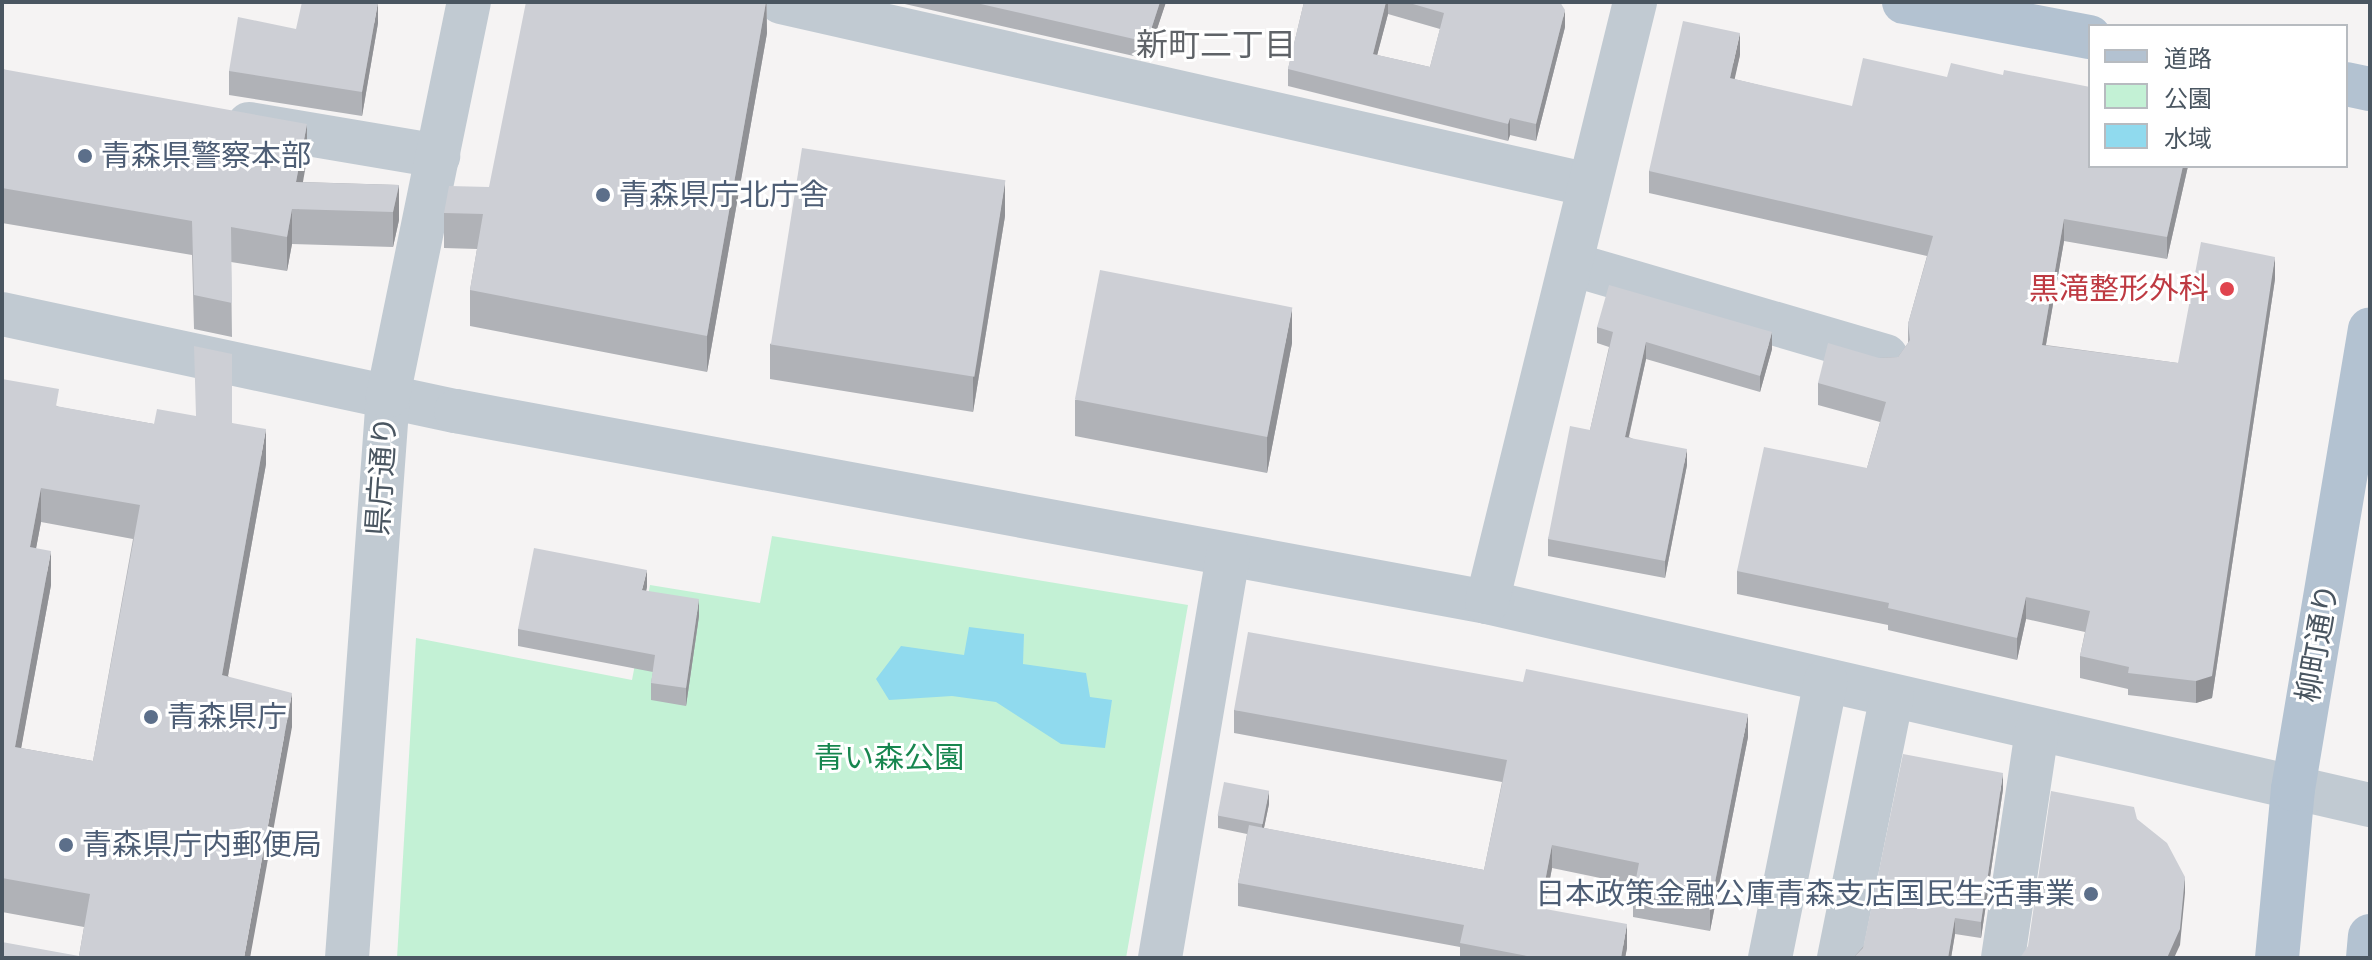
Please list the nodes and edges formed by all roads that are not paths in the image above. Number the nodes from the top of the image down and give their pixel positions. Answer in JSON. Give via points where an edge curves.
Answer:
{"nodes":[{"id":1,"x":469,"y":2,"type":"edge"},
{"id":2,"x":781,"y":2,"type":"edge"},
{"id":3,"x":1635,"y":2,"type":"edge"},
{"id":4,"x":1904,"y":2,"type":"edge"},
{"id":5,"x":2088,"y":37,"type":"edge"},
{"id":6,"x":2348,"y":84,"type":"edge"},
{"id":7,"x":2370,"y":89,"type":"edge"},
{"id":8,"x":205,"y":116,"type":"edge"},
{"id":9,"x":438,"y":156,"type":"junction"},
{"id":10,"x":1589,"y":185,"type":"junction"},
{"id":11,"x":1571,"y":264,"type":"junction"},
{"id":12,"x":2,"y":314,"type":"edge"},
{"id":13,"x":2370,"y":329,"type":"edge"},
{"id":14,"x":1886,"y":356,"type":"edge"},
{"id":15,"x":388,"y":396,"type":"junction"},
{"id":16,"x":1228,"y":555,"type":"junction"},
{"id":17,"x":1487,"y":602,"type":"junction"},
{"id":18,"x":1826,"y":681,"type":"junction"},
{"id":19,"x":1892,"y":696,"type":"junction"},
{"id":20,"x":2037,"y":730,"type":"junction"},
{"id":21,"x":2293,"y":789,"type":"junction"},
{"id":22,"x":2370,"y":805,"type":"edge"},
{"id":23,"x":2370,"y":936,"type":"edge"},
{"id":24,"x":347,"y":958,"type":"edge"},
{"id":25,"x":1160,"y":958,"type":"edge"},
{"id":26,"x":1770,"y":958,"type":"edge"},
{"id":27,"x":1839,"y":958,"type":"edge"},
{"id":28,"x":2003,"y":958,"type":"edge"},
{"id":29,"x":2277,"y":958,"type":"edge"},
{"id":30,"x":2368,"y":958,"type":"edge"}],
"edges":[{"from":1,"to":9,"type":"street","name":"県庁通り"},
{"from":2,"to":10,"type":"street"},
{"from":3,"to":10,"type":"street"},
{"from":4,"to":5,"type":"main road"},
{"from":6,"to":7,"type":"main road"},
{"from":8,"to":9,"type":"street"},
{"from":9,"to":15,"type":"street","name":"県庁通り"},
{"from":10,"to":11,"type":"street"},
{"from":11,"to":14,"type":"street"},
{"from":11,"to":17,"type":"street"},
{"from":12,"to":15,"type":"street"},
{"from":13,"to":21,"type":"main road","name":"柳町通り"},
{"from":15,"to":16,"type":"street"},
{"from":15,"to":24,"type":"street","name":"県庁通り"},
{"from":16,"to":17,"type":"street"},
{"from":16,"to":25,"type":"street"},
{"from":17,"to":18,"type":"street"},
{"from":18,"to":19,"type":"street"},
{"from":18,"to":26,"type":"street"},
{"from":19,"to":20,"type":"street"},
{"from":19,"to":27,"type":"street"},
{"from":20,"to":21,"type":"street"},
{"from":20,"to":28,"type":"street"},
{"from":21,"to":22,"type":"street"},
{"from":21,"to":29,"type":"main road","name":"柳町通り"},
{"from":23,"to":30,"type":"main road"}]}
